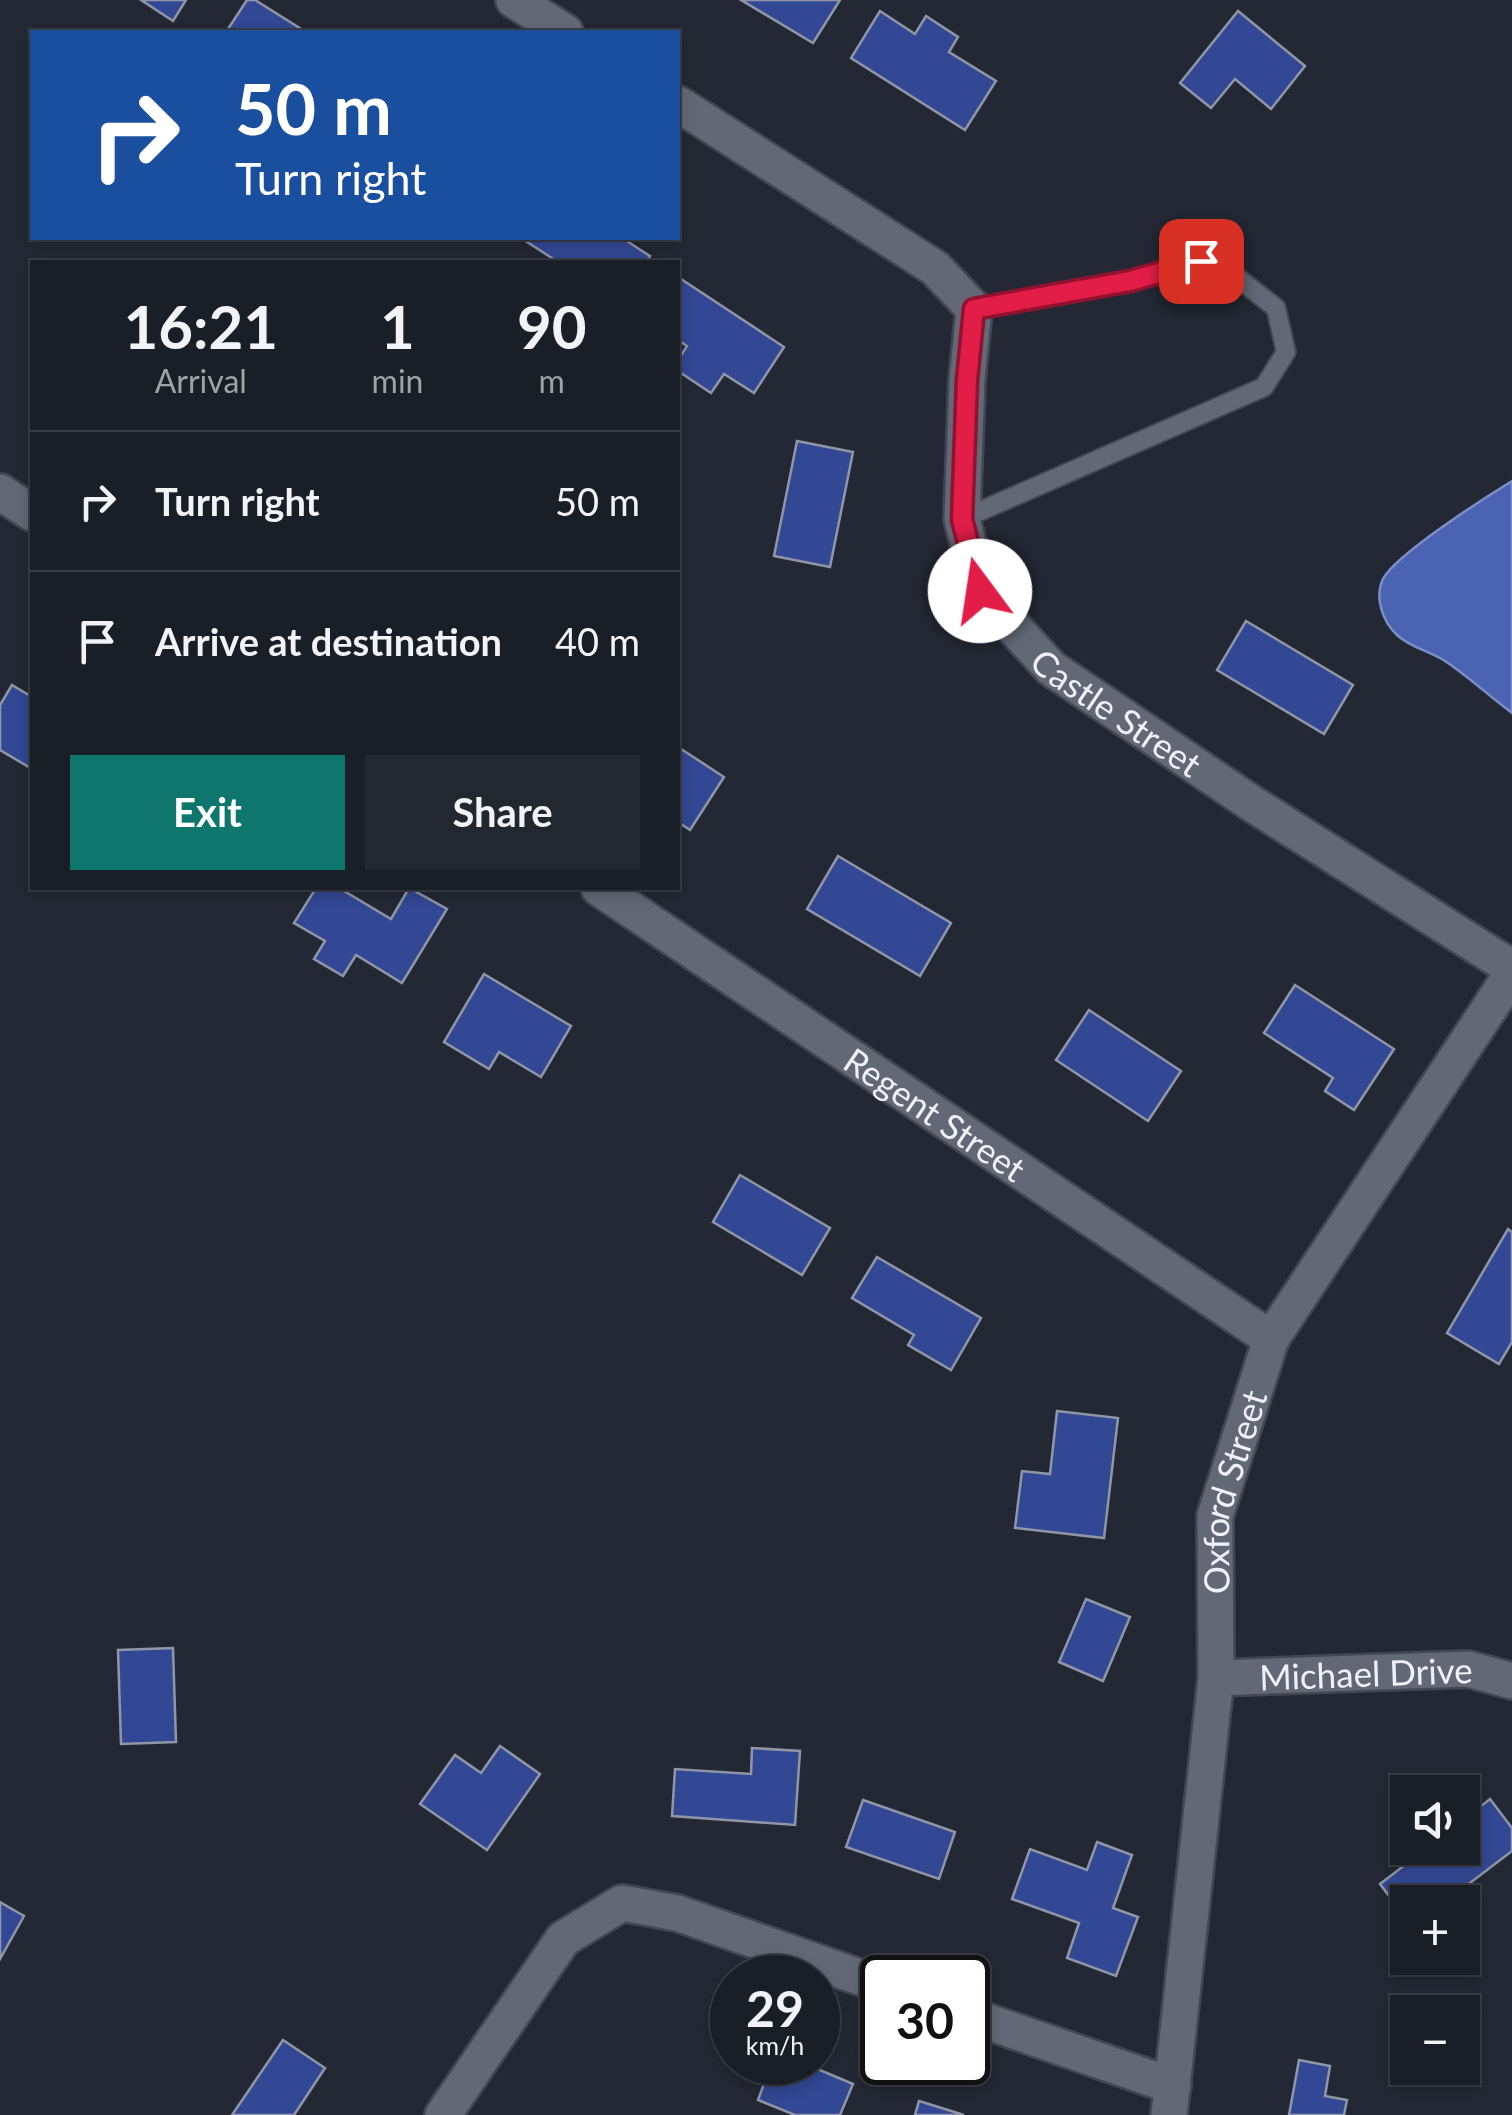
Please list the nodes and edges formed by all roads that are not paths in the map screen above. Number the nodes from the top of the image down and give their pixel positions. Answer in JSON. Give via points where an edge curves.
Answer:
{"nodes":[{"id":1,"x":514,"y":0,"type":"edge"},
{"id":2,"x":562,"y":30,"type":"edge"},
{"id":3,"x":680,"y":105,"type":"edge"},
{"id":4,"x":974,"y":309,"type":"junction"},
{"id":5,"x":0,"y":492,"type":"edge"},
{"id":6,"x":30,"y":512,"type":"edge"},
{"id":7,"x":962,"y":519,"type":"junction"},
{"id":8,"x":602,"y":890,"type":"edge"},
{"id":9,"x":1512,"y":971,"type":"edge"},
{"id":10,"x":1272,"y":1339,"type":"junction"},
{"id":11,"x":1216,"y":1678,"type":"junction"},
{"id":12,"x":1512,"y":1681,"type":"edge"},
{"id":13,"x":860,"y":1977,"type":"edge"},
{"id":14,"x":990,"y":2023,"type":"edge"},
{"id":15,"x":1171,"y":2101,"type":"edge"},
{"id":16,"x":443,"y":2115,"type":"edge"}],
"edges":[{"from":1,"to":2,"type":"street"},
{"from":3,"to":4,"type":"street","via":[[935,268]]},
{"from":4,"to":7,"type":"street","name":"Castle Street"},
{"from":4,"to":7,"type":"lane","via":[[1201,261],[1234,275],[1276,308],[1286,352],[1264,387]]},
{"from":5,"to":6,"type":"street"},
{"from":7,"to":9,"type":"street","name":"Castle Street","via":[[980,591],[1051,668]]},
{"from":8,"to":10,"type":"street","name":"Regent Street"},
{"from":9,"to":10,"type":"street","name":"Oxford Street"},
{"from":10,"to":11,"type":"street","name":"Oxford Street","via":[[1214,1516]]},
{"from":11,"to":12,"type":"street","name":"Michael Drive","via":[[1468,1669]]},
{"from":11,"to":15,"type":"street","name":"Oxford Street"},
{"from":13,"to":16,"type":"street","via":[[676,1913],[622,1902],[563,1940]]},
{"from":14,"to":15,"type":"street"}]}
